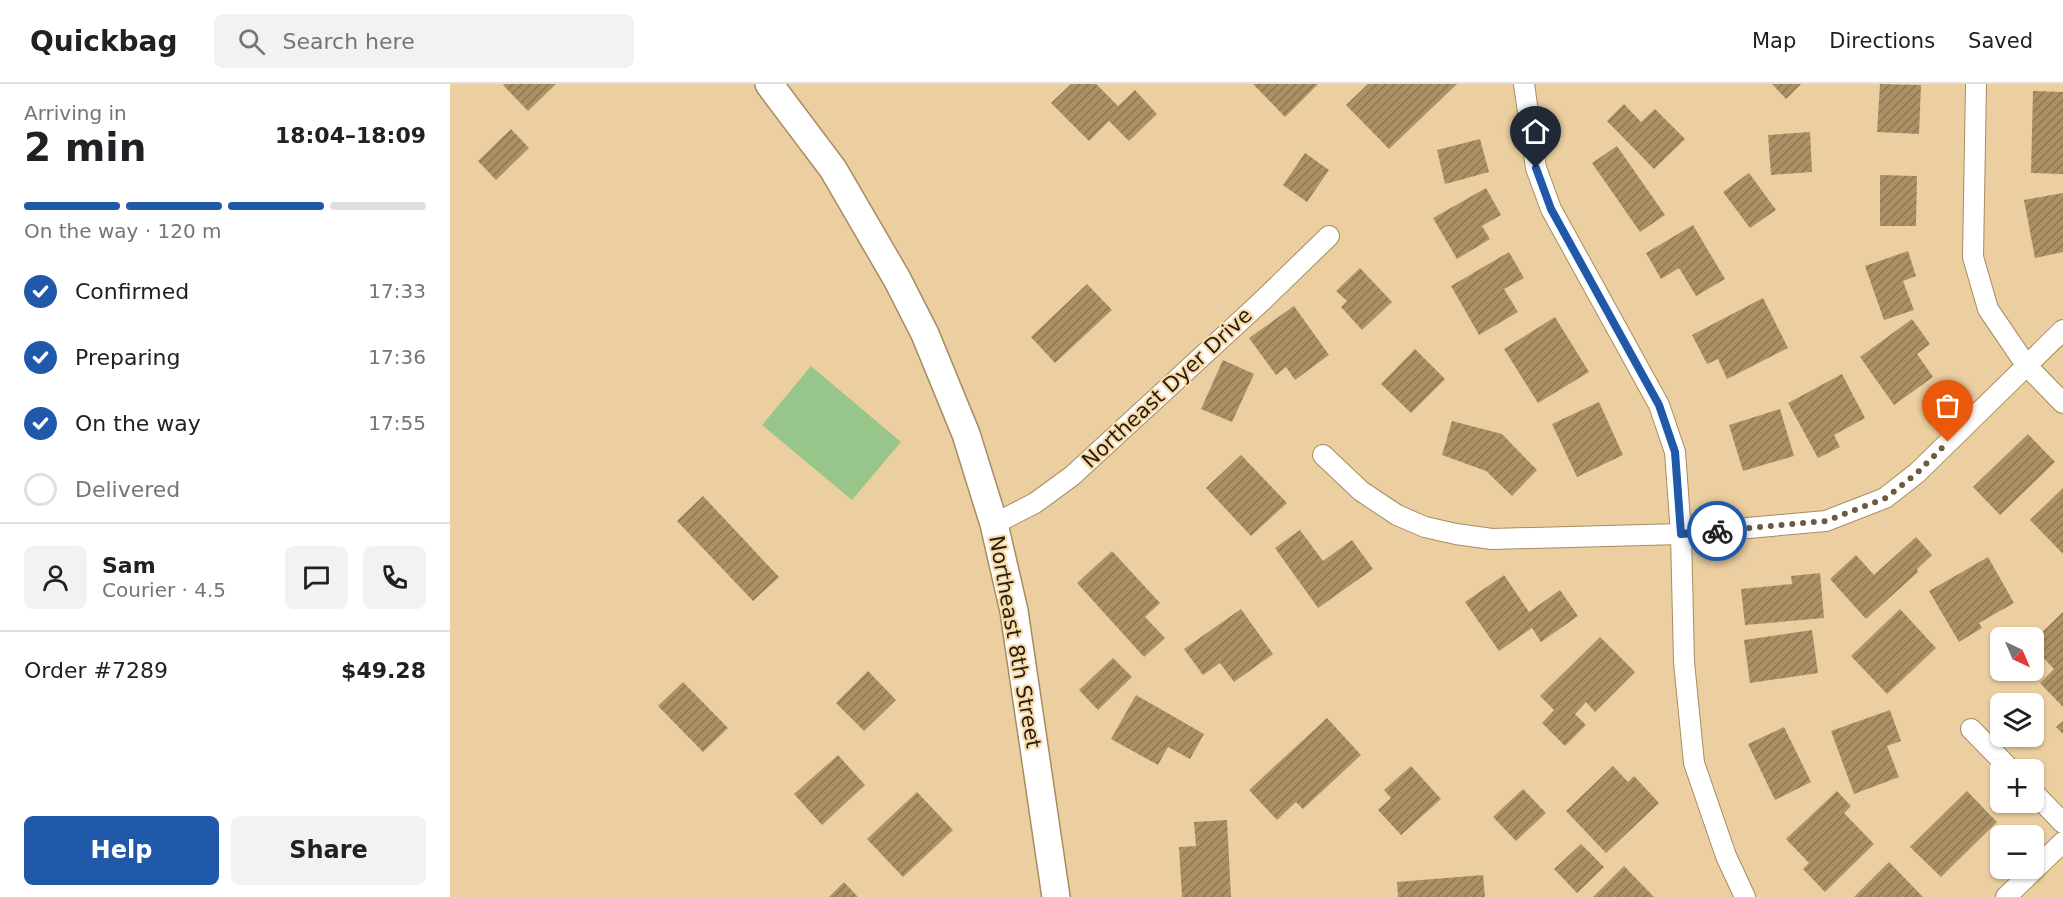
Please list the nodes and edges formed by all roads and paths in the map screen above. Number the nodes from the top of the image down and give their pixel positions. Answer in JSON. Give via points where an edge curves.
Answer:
{"nodes":[{"id":1,"x":770,"y":84,"type":"edge"},
{"id":2,"x":1524,"y":84,"type":"edge"},
{"id":3,"x":1976,"y":84,"type":"edge"},
{"id":4,"x":1329,"y":236,"type":"dead end"},
{"id":5,"x":2063,"y":330,"type":"edge"},
{"id":6,"x":2026,"y":365,"type":"junction"},
{"id":7,"x":2063,"y":403,"type":"edge"},
{"id":8,"x":1323,"y":455,"type":"dead end"},
{"id":9,"x":994,"y":524,"type":"junction"},
{"id":10,"x":1681,"y":534,"type":"junction"},
{"id":11,"x":1971,"y":729,"type":"dead end"},
{"id":12,"x":2000,"y":759,"type":"edge"},
{"id":13,"x":2044,"y":803,"type":"edge"},
{"id":14,"x":2063,"y":823,"type":"edge"},
{"id":15,"x":2063,"y":842,"type":"edge"},
{"id":16,"x":1056,"y":897,"type":"edge"},
{"id":17,"x":1745,"y":897,"type":"edge"},
{"id":18,"x":2006,"y":897,"type":"edge"}],
"edges":[{"from":1,"to":9,"type":"main road","name":"Northeast 8th Street","via":[[833,169],[897,279],[925,334],[966,434]]},
{"from":2,"to":10,"type":"street","via":[[1536,168],[1551,209],[1659,405],[1675,452]]},
{"from":3,"to":6,"type":"street","via":[[1973,257],[1988,309]]},
{"from":4,"to":9,"type":"street","name":"Northeast Dyer Drive","via":[[1072,476],[1035,503]]},
{"from":5,"to":6,"type":"street"},
{"from":6,"to":7,"type":"street"},
{"from":6,"to":10,"type":"street","via":[[1917,473],[1886,498],[1826,521]]},
{"from":8,"to":10,"type":"street","via":[[1361,491],[1397,515],[1456,534],[1492,539]]},
{"from":9,"to":16,"type":"main road","name":"Northeast 8th Street","via":[[1014,611]]},
{"from":10,"to":17,"type":"street","via":[[1684,662],[1694,763],[1726,856]]},
{"from":11,"to":12,"type":"street"},
{"from":13,"to":14,"type":"street"},
{"from":15,"to":18,"type":"street"}]}
